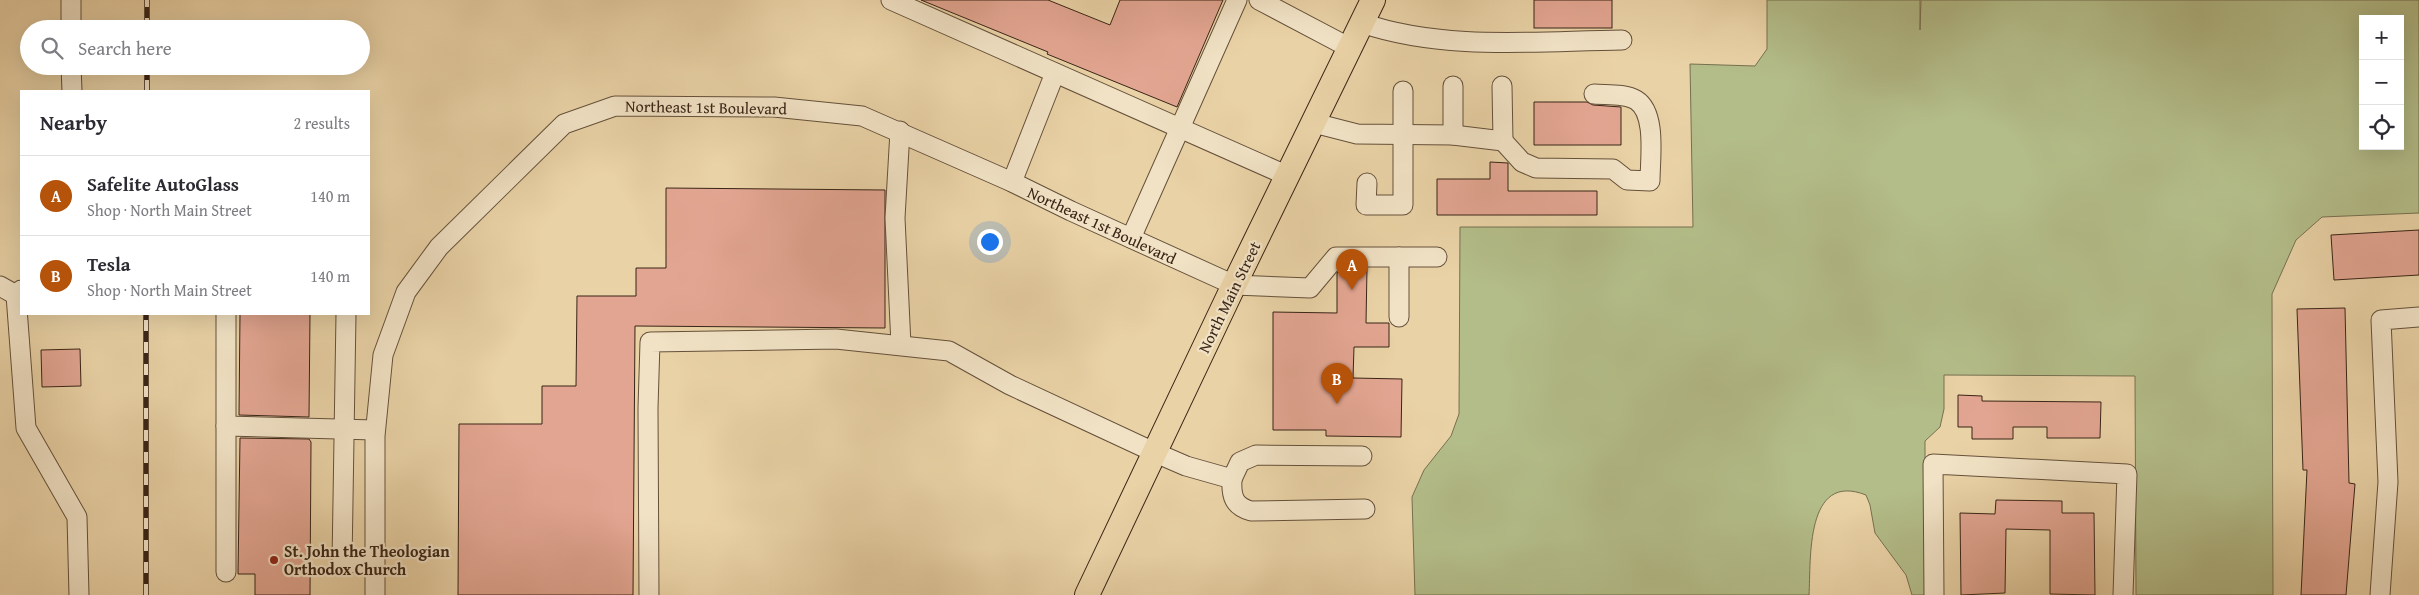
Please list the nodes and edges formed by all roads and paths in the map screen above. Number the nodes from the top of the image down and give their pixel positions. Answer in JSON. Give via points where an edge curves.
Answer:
{"nodes":[{"id":1,"x":70,"y":0,"type":"edge"},
{"id":2,"x":891,"y":0,"type":"edge"},
{"id":3,"x":1237,"y":0,"type":"edge"},
{"id":4,"x":1259,"y":0,"type":"edge"},
{"id":5,"x":1373,"y":0,"type":"edge"},
{"id":6,"x":71,"y":20,"type":"edge"},
{"id":7,"x":1362,"y":23,"type":"junction"},
{"id":8,"x":1622,"y":40,"type":"dead end"},
{"id":9,"x":1350,"y":48,"type":"junction"},
{"id":10,"x":1056,"y":73,"type":"junction"},
{"id":11,"x":71,"y":75,"type":"edge"},
{"id":12,"x":1454,"y":86,"type":"dead end"},
{"id":13,"x":1502,"y":86,"type":"dead end"},
{"id":14,"x":72,"y":90,"type":"edge"},
{"id":15,"x":1403,"y":91,"type":"dead end"},
{"id":16,"x":1594,"y":94,"type":"dead end"},
{"id":17,"x":1314,"y":123,"type":"junction"},
{"id":18,"x":1181,"y":129,"type":"junction"},
{"id":19,"x":900,"y":131,"type":"junction"},
{"id":20,"x":1402,"y":135,"type":"junction"},
{"id":21,"x":1454,"y":135,"type":"junction"},
{"id":22,"x":1503,"y":141,"type":"junction"},
{"id":23,"x":1288,"y":176,"type":"junction"},
{"id":24,"x":1012,"y":182,"type":"junction"},
{"id":25,"x":1367,"y":183,"type":"dead end"},
{"id":26,"x":1131,"y":238,"type":"junction"},
{"id":27,"x":1399,"y":257,"type":"junction"},
{"id":28,"x":1436,"y":258,"type":"dead end"},
{"id":29,"x":1234,"y":285,"type":"junction"},
{"id":30,"x":13,"y":290,"type":"edge"},
{"id":31,"x":226,"y":315,"type":"edge"},
{"id":32,"x":346,"y":315,"type":"edge"},
{"id":33,"x":1399,"y":317,"type":"dead end"},
{"id":34,"x":2419,"y":317,"type":"edge"},
{"id":35,"x":901,"y":345,"type":"junction"},
{"id":36,"x":226,"y":426,"type":"junction"},
{"id":37,"x":342,"y":428,"type":"junction"},
{"id":38,"x":376,"y":430,"type":"junction"},
{"id":39,"x":1156,"y":453,"type":"junction"},
{"id":40,"x":1362,"y":456,"type":"dead end"},
{"id":41,"x":1232,"y":479,"type":"junction"},
{"id":42,"x":1365,"y":510,"type":"dead end"},
{"id":43,"x":374,"y":562,"type":"junction"},
{"id":44,"x":226,"y":572,"type":"dead end"},
{"id":45,"x":79,"y":595,"type":"edge"},
{"id":46,"x":375,"y":595,"type":"edge"},
{"id":47,"x":649,"y":595,"type":"edge"},
{"id":48,"x":1087,"y":595,"type":"edge"},
{"id":49,"x":1934,"y":595,"type":"edge"},
{"id":50,"x":2123,"y":595,"type":"edge"},
{"id":51,"x":2380,"y":595,"type":"edge"}],
"edges":[{"from":1,"to":6,"type":"street"},
{"from":2,"to":10,"type":"street"},
{"from":3,"to":18,"type":"street"},
{"from":4,"to":9,"type":"street"},
{"from":5,"to":7,"type":"main road","name":"North Main Street"},
{"from":7,"to":8,"type":"street","via":[[1393,34],[1442,40]]},
{"from":7,"to":9,"type":"main road","name":"North Main Street"},
{"from":9,"to":17,"type":"main road","name":"North Main Street"},
{"from":10,"to":18,"type":"street"},
{"from":10,"to":24,"type":"street"},
{"from":11,"to":14,"type":"street"},
{"from":12,"to":21,"type":"street"},
{"from":13,"to":22,"type":"street"},
{"from":15,"to":20,"type":"street"},
{"from":16,"to":22,"type":"street","via":[[1620,95],[1636,100],[1646,110],[1650,121],[1650,181],[1627,180],[1613,169],[1536,168],[1522,162]]},
{"from":17,"to":20,"type":"street","via":[[1357,134]]},
{"from":17,"to":23,"type":"main road","name":"North Main Street"},
{"from":18,"to":23,"type":"street"},
{"from":18,"to":26,"type":"street"},
{"from":19,"to":24,"type":"street","name":"Northeast 1st Boulevard"},
{"from":19,"to":35,"type":"street","via":[[895,218]]},
{"from":19,"to":38,"type":"street","name":"Northeast 1st Boulevard","via":[[862,116],[774,107],[615,106],[564,124],[439,247],[406,292],[383,355]]},
{"from":20,"to":21,"type":"street"},
{"from":20,"to":25,"type":"street","via":[[1403,205],[1366,205]]},
{"from":21,"to":22,"type":"street"},
{"from":23,"to":29,"type":"main road","name":"North Main Street"},
{"from":24,"to":26,"type":"street","name":"Northeast 1st Boulevard"},
{"from":26,"to":29,"type":"street","name":"Northeast 1st Boulevard"},
{"from":27,"to":28,"type":"street"},
{"from":27,"to":29,"type":"street","via":[[1336,257],[1310,288]]},
{"from":27,"to":33,"type":"street"},
{"from":29,"to":39,"type":"main road","name":"North Main Street"},
{"from":30,"to":45,"type":"street","via":[[26,428],[77,517]]},
{"from":31,"to":36,"type":"street"},
{"from":32,"to":37,"type":"street"},
{"from":34,"to":51,"type":"street","via":[[2381,320],[2388,482]]},
{"from":35,"to":39,"type":"street","via":[[949,351],[1010,385]]},
{"from":35,"to":47,"type":"street","via":[[836,339],[650,342]]},
{"from":36,"to":37,"type":"street"},
{"from":36,"to":44,"type":"street"},
{"from":37,"to":38,"type":"street"},
{"from":37,"to":43,"type":"street","via":[[342,563]]},
{"from":38,"to":43,"type":"street","name":"Northeast 1st Boulevard"},
{"from":39,"to":41,"type":"street","via":[[1186,466]]},
{"from":39,"to":48,"type":"main road","name":"North Main Street"},
{"from":40,"to":41,"type":"street","via":[[1256,455],[1240,462]]},
{"from":41,"to":42,"type":"street","via":[[1235,503],[1251,511]]},
{"from":43,"to":46,"type":"street","name":"Northeast 1st Boulevard"},
{"from":49,"to":50,"type":"street","via":[[1933,464],[2127,474]]}]}
